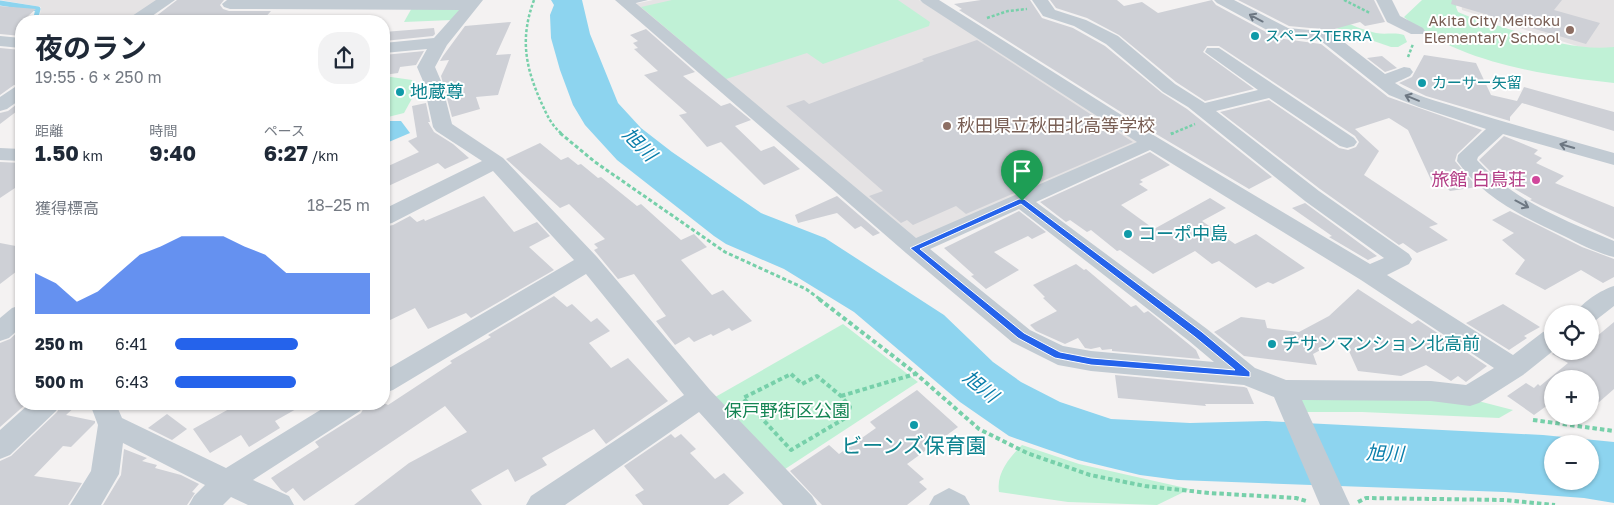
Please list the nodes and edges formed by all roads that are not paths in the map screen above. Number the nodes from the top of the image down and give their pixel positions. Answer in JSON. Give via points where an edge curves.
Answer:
{"nodes":[{"id":1,"x":166,"y":0,"type":"edge"},
{"id":2,"x":928,"y":0,"type":"edge"},
{"id":3,"x":1222,"y":0,"type":"edge"},
{"id":4,"x":1384,"y":0,"type":"edge"},
{"id":5,"x":632,"y":1,"type":"edge"},
{"id":6,"x":474,"y":2,"type":"edge"},
{"id":7,"x":230,"y":4,"type":"dead end"},
{"id":8,"x":1043,"y":4,"type":"edge"},
{"id":9,"x":293,"y":6,"type":"junction"},
{"id":10,"x":144,"y":15,"type":"edge"},
{"id":11,"x":288,"y":15,"type":"edge"},
{"id":12,"x":1417,"y":32,"type":"road end"},
{"id":13,"x":0,"y":41,"type":"edge"},
{"id":14,"x":15,"y":42,"type":"edge"},
{"id":15,"x":439,"y":43,"type":"junction"},
{"id":16,"x":390,"y":47,"type":"edge"},
{"id":17,"x":1213,"y":52,"type":"dead end"},
{"id":18,"x":1404,"y":72,"type":"road end"},
{"id":19,"x":1382,"y":82,"type":"junction"},
{"id":20,"x":1272,"y":92,"type":"junction"},
{"id":21,"x":12,"y":93,"type":"edge"},
{"id":22,"x":0,"y":105,"type":"edge"},
{"id":23,"x":1206,"y":113,"type":"junction"},
{"id":24,"x":1500,"y":127,"type":"junction"},
{"id":25,"x":1152,"y":142,"type":"junction"},
{"id":26,"x":1347,"y":142,"type":"dead end"},
{"id":27,"x":0,"y":154,"type":"edge"},
{"id":28,"x":15,"y":155,"type":"edge"},
{"id":29,"x":1614,"y":159,"type":"edge"},
{"id":30,"x":496,"y":162,"type":"junction"},
{"id":31,"x":1022,"y":201,"type":"junction"},
{"id":32,"x":390,"y":215,"type":"edge"},
{"id":33,"x":914,"y":248,"type":"junction"},
{"id":34,"x":1614,"y":250,"type":"edge"},
{"id":35,"x":589,"y":262,"type":"junction"},
{"id":36,"x":1368,"y":274,"type":"junction"},
{"id":37,"x":1614,"y":294,"type":"edge"},
{"id":38,"x":1599,"y":305,"type":"edge"},
{"id":39,"x":1544,"y":345,"type":"edge"},
{"id":40,"x":1514,"y":368,"type":"junction"},
{"id":41,"x":1246,"y":375,"type":"junction"},
{"id":42,"x":390,"y":379,"type":"edge"},
{"id":43,"x":701,"y":396,"type":"junction"},
{"id":44,"x":1288,"y":399,"type":"junction"},
{"id":45,"x":40,"y":410,"type":"edge"},
{"id":46,"x":341,"y":410,"type":"edge"},
{"id":47,"x":107,"y":414,"type":"edge"},
{"id":48,"x":0,"y":447,"type":"edge"},
{"id":49,"x":227,"y":482,"type":"junction"},
{"id":50,"x":1332,"y":501,"type":"edge"},
{"id":51,"x":85,"y":505,"type":"edge"},
{"id":52,"x":204,"y":505,"type":"edge"},
{"id":53,"x":279,"y":505,"type":"edge"},
{"id":54,"x":541,"y":505,"type":"edge"},
{"id":55,"x":802,"y":505,"type":"edge"},
{"id":56,"x":944,"y":505,"type":"edge"},
{"id":57,"x":955,"y":505,"type":"edge"}],
"edges":[{"from":1,"to":10,"type":"street"},
{"from":2,"to":25,"type":"street"},
{"from":19,"to":3,"type":"street","one_way":true,"via":[[1324,36],[1284,33]]},
{"from":4,"to":12,"type":"street","via":[[1393,19]]},
{"from":5,"to":33,"type":"street"},
{"from":6,"to":9,"type":"street"},
{"from":6,"to":15,"type":"street"},
{"from":7,"to":9,"type":"street"},
{"from":8,"to":23,"type":"street","via":[[1049,13],[1080,23],[1112,40],[1169,88]]},
{"from":9,"to":11,"type":"street"},
{"from":13,"to":14,"type":"street"},
{"from":15,"to":16,"type":"street"},
{"from":15,"to":30,"type":"street","via":[[426,67],[443,127]]},
{"from":17,"to":20,"type":"street"},
{"from":18,"to":19,"type":"street"},
{"from":24,"to":19,"type":"street","one_way":true,"via":[[1425,103]]},
{"from":20,"to":23,"type":"street"},
{"from":20,"to":26,"type":"street"},
{"from":21,"to":22,"type":"street"},
{"from":23,"to":36,"type":"street","via":[[1312,196],[1401,259]]},
{"from":29,"to":24,"type":"street","one_way":true},
{"from":24,"to":34,"type":"street","one_way":true,"via":[[1468,155],[1467,161],[1474,171],[1510,198]]},
{"from":25,"to":31,"type":"street"},
{"from":25,"to":36,"type":"street"},
{"from":27,"to":28,"type":"street"},
{"from":30,"to":32,"type":"street"},
{"from":30,"to":35,"type":"street"},
{"from":31,"to":33,"type":"street"},
{"from":31,"to":41,"type":"street"},
{"from":33,"to":41,"type":"street","via":[[1021,336],[1058,355],[1091,362]]},
{"from":35,"to":42,"type":"street"},
{"from":35,"to":43,"type":"street"},
{"from":36,"to":40,"type":"street"},
{"from":37,"to":38,"type":"street"},
{"from":39,"to":40,"type":"street"},
{"from":40,"to":44,"type":"street","via":[[1470,396],[1430,391]]},
{"from":41,"to":44,"type":"street"},
{"from":43,"to":54,"type":"street"},
{"from":43,"to":55,"type":"street"},
{"from":44,"to":50,"type":"street"},
{"from":45,"to":48,"type":"street"},
{"from":46,"to":49,"type":"street"},
{"from":47,"to":49,"type":"street"},
{"from":47,"to":51,"type":"street","via":[[105,474]]},
{"from":49,"to":52,"type":"street"},
{"from":49,"to":53,"type":"street"},
{"from":56,"to":57,"type":"street","via":[[949,500]]}]}
